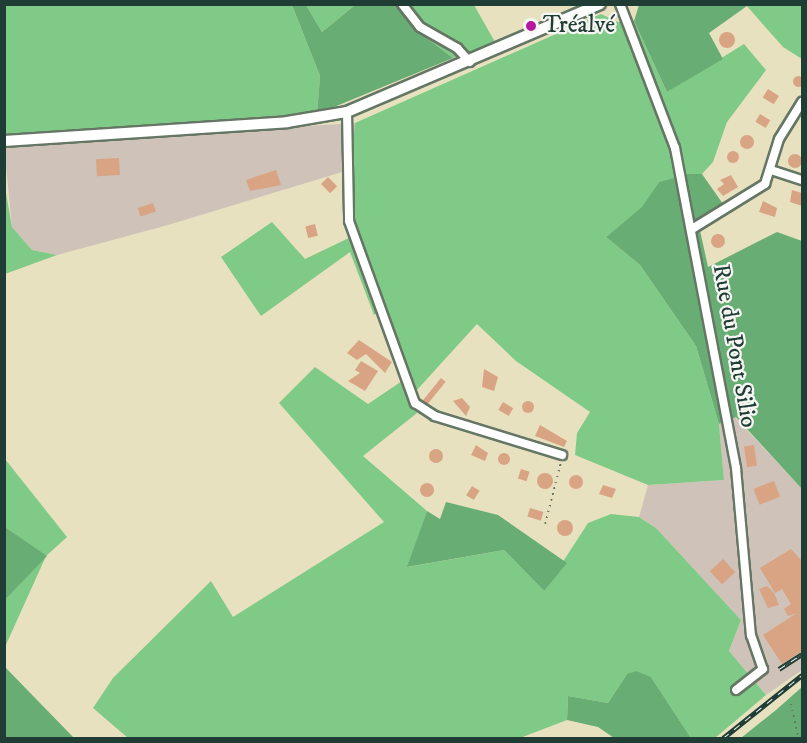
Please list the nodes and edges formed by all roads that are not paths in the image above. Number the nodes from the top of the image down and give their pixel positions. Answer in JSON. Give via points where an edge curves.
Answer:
{"nodes":[{"id":1,"x":402,"y":4,"type":"edge"},
{"id":2,"x":600,"y":4,"type":"edge"},
{"id":3,"x":620,"y":4,"type":"edge"},
{"id":4,"x":470,"y":62,"type":"junction"},
{"id":5,"x":802,"y":102,"type":"edge"},
{"id":6,"x":347,"y":112,"type":"junction"},
{"id":7,"x":4,"y":141,"type":"edge"},
{"id":8,"x":771,"y":170,"type":"junction"},
{"id":9,"x":802,"y":180,"type":"edge"},
{"id":10,"x":692,"y":229,"type":"junction"},
{"id":11,"x":562,"y":455,"type":"road end"},
{"id":12,"x":736,"y":690,"type":"dead end"}],
"edges":[{"from":1,"to":4,"type":"street","via":[[420,27],[457,48]]},
{"from":2,"to":4,"type":"main road"},
{"from":3,"to":10,"type":"street","name":"Rue du Pont Silio","via":[[662,106]]},
{"from":4,"to":6,"type":"main road"},
{"from":5,"to":8,"type":"street","via":[[779,139]]},
{"from":6,"to":7,"type":"main road","via":[[287,122]]},
{"from":6,"to":11,"type":"street","via":[[349,221],[415,403],[435,416]]},
{"from":8,"to":9,"type":"street"},
{"from":8,"to":10,"type":"street","via":[[765,184]]},
{"from":10,"to":12,"type":"street","name":"Rue du Pont Silio","via":[[736,468],[751,635],[763,669]]}]}
